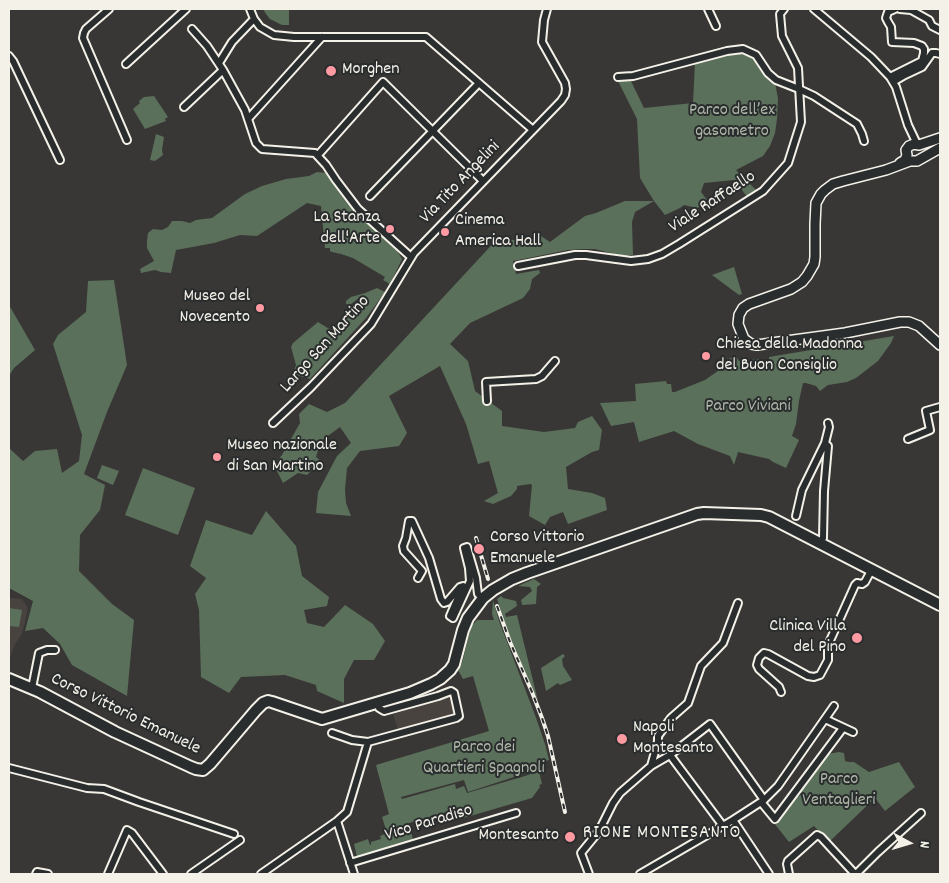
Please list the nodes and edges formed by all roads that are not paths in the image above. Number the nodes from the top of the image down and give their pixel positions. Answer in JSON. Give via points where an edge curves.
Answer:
{"nodes":[{"id":1,"x":109,"y":9,"type":"edge"},
{"id":2,"x":186,"y":9,"type":"edge"},
{"id":3,"x":250,"y":9,"type":"edge"},
{"id":4,"x":548,"y":9,"type":"edge"},
{"id":5,"x":708,"y":9,"type":"edge"},
{"id":6,"x":784,"y":9,"type":"edge"},
{"id":7,"x":814,"y":9,"type":"edge"},
{"id":8,"x":894,"y":9,"type":"edge"},
{"id":9,"x":900,"y":9,"type":"edge"},
{"id":10,"x":254,"y":19,"type":"junction"},
{"id":11,"x":716,"y":26,"type":"dead end"},
{"id":12,"x":192,"y":29,"type":"dead end"},
{"id":13,"x":940,"y":30,"type":"edge"},
{"id":14,"x":322,"y":37,"type":"junction"},
{"id":15,"x":940,"y":54,"type":"edge"},
{"id":16,"x":9,"y":56,"type":"edge"},
{"id":17,"x":219,"y":63,"type":"junction"},
{"id":18,"x":126,"y":64,"type":"dead end"},
{"id":19,"x":223,"y":70,"type":"junction"},
{"id":20,"x":618,"y":77,"type":"dead end"},
{"id":21,"x":891,"y":80,"type":"junction"},
{"id":22,"x":479,"y":83,"type":"junction"},
{"id":23,"x":800,"y":88,"type":"junction"},
{"id":24,"x":184,"y":106,"type":"dead end"},
{"id":25,"x":248,"y":119,"type":"junction"},
{"id":26,"x":533,"y":130,"type":"junction"},
{"id":27,"x":432,"y":132,"type":"junction"},
{"id":28,"x":940,"y":138,"type":"edge"},
{"id":29,"x":126,"y":140,"type":"dead end"},
{"id":30,"x":864,"y":141,"type":"dead end"},
{"id":31,"x":940,"y":148,"type":"edge"},
{"id":32,"x":914,"y":151,"type":"junction"},
{"id":33,"x":318,"y":155,"type":"junction"},
{"id":34,"x":60,"y":160,"type":"dead end"},
{"id":35,"x":484,"y":181,"type":"junction"},
{"id":36,"x":370,"y":196,"type":"dead end"},
{"id":37,"x":411,"y":257,"type":"junction"},
{"id":38,"x":518,"y":266,"type":"dead end"},
{"id":39,"x":940,"y":345,"type":"edge"},
{"id":40,"x":555,"y":361,"type":"dead end"},
{"id":41,"x":487,"y":401,"type":"dead end"},
{"id":42,"x":940,"y":407,"type":"edge"},
{"id":43,"x":273,"y":423,"type":"dead end"},
{"id":44,"x":828,"y":423,"type":"dead end"},
{"id":45,"x":908,"y":439,"type":"dead end"},
{"id":46,"x":825,"y":443,"type":"junction"},
{"id":47,"x":796,"y":516,"type":"dead end"},
{"id":48,"x":820,"y":542,"type":"junction"},
{"id":49,"x":872,"y":569,"type":"junction"},
{"id":50,"x":418,"y":578,"type":"dead end"},
{"id":51,"x":483,"y":598,"type":"junction"},
{"id":52,"x":738,"y":603,"type":"dead end"},
{"id":53,"x":940,"y":605,"type":"edge"},
{"id":54,"x":54,"y":650,"type":"dead end"},
{"id":55,"x":9,"y":679,"type":"edge"},
{"id":56,"x":32,"y":688,"type":"junction"},
{"id":57,"x":781,"y":692,"type":"dead end"},
{"id":58,"x":378,"y":703,"type":"junction"},
{"id":59,"x":834,"y":706,"type":"dead end"},
{"id":60,"x":825,"y":719,"type":"junction"},
{"id":61,"x":843,"y":728,"type":"junction"},
{"id":62,"x":853,"y":732,"type":"dead end"},
{"id":63,"x":332,"y":733,"type":"dead end"},
{"id":64,"x":368,"y":742,"type":"junction"},
{"id":65,"x":670,"y":755,"type":"junction"},
{"id":66,"x":651,"y":766,"type":"junction"},
{"id":67,"x":9,"y":768,"type":"edge"},
{"id":68,"x":762,"y":801,"type":"junction"},
{"id":69,"x":921,"y":813,"type":"dead end"},
{"id":70,"x":516,"y":814,"type":"dead end"},
{"id":71,"x":733,"y":820,"type":"junction"},
{"id":72,"x":337,"y":821,"type":"junction"},
{"id":73,"x":723,"y":826,"type":"junction"},
{"id":74,"x":234,"y":834,"type":"dead end"},
{"id":75,"x":240,"y":840,"type":"dead end"},
{"id":76,"x":350,"y":863,"type":"junction"},
{"id":77,"x":787,"y":864,"type":"junction"},
{"id":78,"x":36,"y":874,"type":"edge"},
{"id":79,"x":48,"y":874,"type":"edge"},
{"id":80,"x":108,"y":874,"type":"edge"},
{"id":81,"x":163,"y":874,"type":"edge"},
{"id":82,"x":191,"y":874,"type":"edge"},
{"id":83,"x":261,"y":874,"type":"edge"},
{"id":84,"x":354,"y":874,"type":"edge"},
{"id":85,"x":589,"y":874,"type":"edge"},
{"id":86,"x":640,"y":874,"type":"edge"},
{"id":87,"x":768,"y":874,"type":"edge"},
{"id":88,"x":790,"y":874,"type":"edge"},
{"id":89,"x":794,"y":874,"type":"edge"},
{"id":90,"x":855,"y":874,"type":"edge"}],
"edges":[{"from":1,"to":29,"type":"street","via":[[86,29],[83,38]]},
{"from":2,"to":18,"type":"street"},
{"from":3,"to":10,"type":"street"},
{"from":4,"to":26,"type":"street","name":"Via Tito Angelini","via":[[542,42],[566,89],[561,101]]},
{"from":5,"to":11,"type":"street"},
{"from":6,"to":23,"type":"street","name":"Viale Raffaello","via":[[780,14],[782,36],[798,68]]},
{"from":7,"to":21,"type":"street","via":[[871,57]]},
{"from":8,"to":21,"type":"street","via":[[886,18],[892,27],[892,42],[914,43],[922,46],[924,52],[922,61]]},
{"from":9,"to":13,"type":"street","via":[[923,16]]},
{"from":10,"to":14,"type":"street","via":[[274,35]]},
{"from":10,"to":17,"type":"street","via":[[232,42]]},
{"from":12,"to":17,"type":"street"},
{"from":14,"to":22,"type":"street","via":[[426,37]]},
{"from":14,"to":25,"type":"street"},
{"from":15,"to":21,"type":"street","via":[[932,54],[922,67]]},
{"from":16,"to":34,"type":"street"},
{"from":17,"to":19,"type":"street"},
{"from":19,"to":24,"type":"street"},
{"from":19,"to":25,"type":"street"},
{"from":20,"to":23,"type":"street","via":[[633,76],[727,50],[743,49],[756,55],[776,80]]},
{"from":21,"to":32,"type":"street","via":[[896,87]]},
{"from":22,"to":26,"type":"street"},
{"from":22,"to":27,"type":"street"},
{"from":23,"to":30,"type":"street","via":[[857,124]]},
{"from":23,"to":38,"type":"street","name":"Viale Raffaello","via":[[801,122],[788,163],[763,191],[680,244],[648,259],[631,261],[576,255]]},
{"from":25,"to":33,"type":"street","via":[[256,143],[262,148]]},
{"from":26,"to":35,"type":"street","name":"Via Tito Angelini"},
{"from":27,"to":33,"type":"street","via":[[383,82]]},
{"from":27,"to":35,"type":"street"},
{"from":27,"to":36,"type":"street"},
{"from":28,"to":32,"type":"street"},
{"from":31,"to":32,"type":"street"},
{"from":32,"to":39,"type":"street","via":[[888,169],[828,187],[816,203],[815,257],[808,276],[791,289],[743,308],[738,324],[744,339],[757,345],[909,322],[919,326]]},
{"from":33,"to":37,"type":"street","via":[[358,209]]},
{"from":35,"to":37,"type":"street","name":"Via Tito Angelini"},
{"from":37,"to":43,"type":"street","name":"Largo San Martino","via":[[371,324]]},
{"from":40,"to":41,"type":"street","via":[[542,376],[536,378],[486,382]]},
{"from":42,"to":45,"type":"street","via":[[926,411],[930,430]]},
{"from":44,"to":46,"type":"street"},
{"from":46,"to":47,"type":"street","via":[[802,490]]},
{"from":46,"to":48,"type":"street","via":[[828,446],[823,538]]},
{"from":48,"to":49,"type":"main road","name":"Corso Vittorio Emanuele"},
{"from":48,"to":51,"type":"main road","name":"Corso Vittorio Emanuele","via":[[761,515],[698,514],[527,573],[502,584]]},
{"from":49,"to":53,"type":"main road","name":"Corso Vittorio Emanuele"},
{"from":49,"to":57,"type":"street","via":[[865,582],[855,585],[828,644],[828,657],[820,675],[808,676],[770,654],[760,656],[759,669]]},
{"from":50,"to":51,"type":"street","via":[[422,571],[402,546],[409,521],[412,521],[429,558],[444,603],[463,586],[450,616],[453,618],[470,581],[464,548],[467,548],[478,594]]},
{"from":51,"to":58,"type":"main road","name":"Corso Vittorio Emanuele","via":[[468,618],[454,664],[447,675],[410,693]]},
{"from":52,"to":66,"type":"street","via":[[723,643],[701,666],[688,702],[658,736]]},
{"from":54,"to":56,"type":"street","via":[[39,653]]},
{"from":55,"to":56,"type":"main road","name":"Corso Vittorio Emanuele"},
{"from":56,"to":58,"type":"main road","name":"Corso Vittorio Emanuele","via":[[115,732],[199,770],[210,764],[266,702],[322,719]]},
{"from":58,"to":64,"type":"street","via":[[384,711],[451,691],[459,716]]},
{"from":59,"to":60,"type":"street"},
{"from":60,"to":61,"type":"street"},
{"from":60,"to":68,"type":"street","via":[[778,786]]},
{"from":61,"to":62,"type":"street"},
{"from":61,"to":68,"type":"street","via":[[775,819]]},
{"from":63,"to":64,"type":"street"},
{"from":64,"to":72,"type":"street","via":[[347,812]]},
{"from":65,"to":66,"type":"street"},
{"from":65,"to":68,"type":"street","via":[[710,724]]},
{"from":65,"to":73,"type":"street"},
{"from":66,"to":85,"type":"street","via":[[625,788],[613,803],[599,831],[581,853]]},
{"from":67,"to":74,"type":"street","via":[[87,788],[104,789]]},
{"from":68,"to":71,"type":"street"},
{"from":69,"to":90,"type":"street"},
{"from":70,"to":76,"type":"street","name":"Vico Paradiso"},
{"from":71,"to":73,"type":"street"},
{"from":71,"to":87,"type":"street"},
{"from":72,"to":76,"type":"street"},
{"from":72,"to":83,"type":"street"},
{"from":73,"to":86,"type":"street"},
{"from":75,"to":82,"type":"street"},
{"from":76,"to":84,"type":"street"},
{"from":77,"to":88,"type":"street"},
{"from":77,"to":89,"type":"street"},
{"from":77,"to":90,"type":"street","via":[[817,835]]},
{"from":78,"to":79,"type":"street"},
{"from":80,"to":81,"type":"street","via":[[127,830]]}]}
